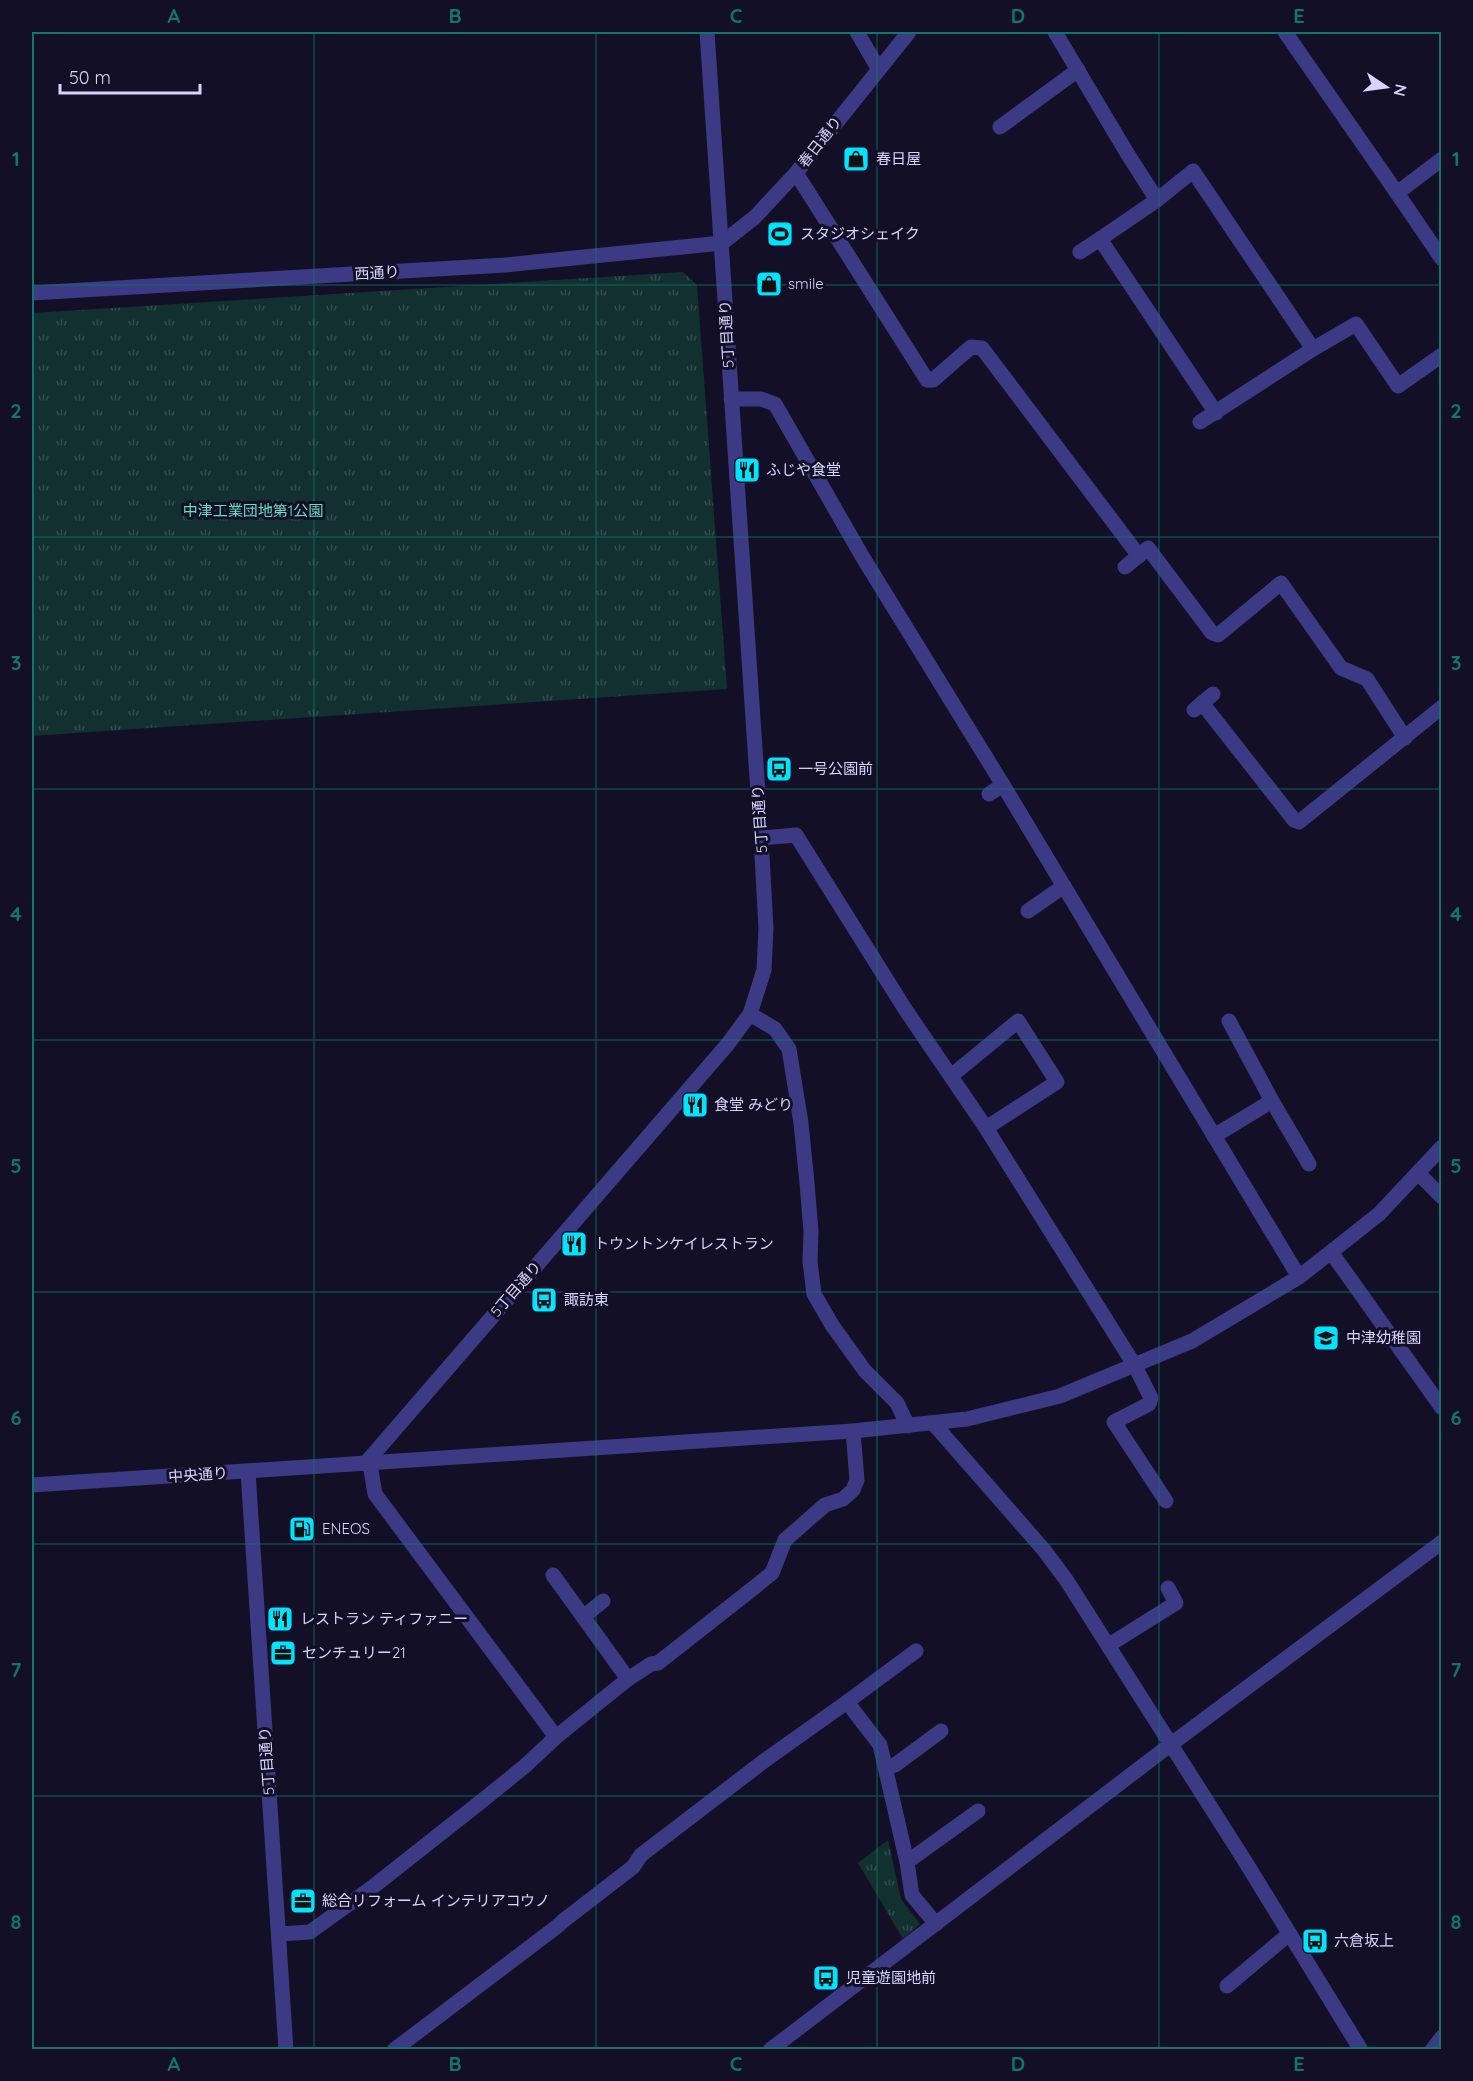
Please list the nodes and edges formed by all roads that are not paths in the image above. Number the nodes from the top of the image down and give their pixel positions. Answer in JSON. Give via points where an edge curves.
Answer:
{"nodes":[{"id":1,"x":707,"y":32,"type":"edge"},
{"id":2,"x":857,"y":32,"type":"edge"},
{"id":3,"x":909,"y":32,"type":"edge"},
{"id":4,"x":1055,"y":32,"type":"edge"},
{"id":5,"x":1285,"y":32,"type":"edge"},
{"id":6,"x":878,"y":68,"type":"junction"},
{"id":7,"x":1078,"y":70,"type":"junction"},
{"id":8,"x":1000,"y":127,"type":"dead end"},
{"id":9,"x":1442,"y":159,"type":"edge"},
{"id":10,"x":1205,"y":160,"type":"dead end"},
{"id":11,"x":1193,"y":171,"type":"junction"},
{"id":12,"x":795,"y":173,"type":"junction"},
{"id":13,"x":1397,"y":193,"type":"junction"},
{"id":14,"x":1157,"y":200,"type":"junction"},
{"id":15,"x":1100,"y":238,"type":"junction"},
{"id":16,"x":722,"y":243,"type":"junction"},
{"id":17,"x":1080,"y":252,"type":"dead end"},
{"id":18,"x":1442,"y":259,"type":"edge"},
{"id":19,"x":32,"y":293,"type":"edge"},
{"id":20,"x":1312,"y":349,"type":"junction"},
{"id":21,"x":1442,"y":355,"type":"edge"},
{"id":22,"x":731,"y":399,"type":"junction"},
{"id":23,"x":1216,"y":413,"type":"junction"},
{"id":24,"x":1200,"y":422,"type":"dead end"},
{"id":25,"x":1139,"y":556,"type":"junction"},
{"id":26,"x":1125,"y":567,"type":"dead end"},
{"id":27,"x":1203,"y":702,"type":"dead end"},
{"id":28,"x":1442,"y":707,"type":"edge"},
{"id":29,"x":1405,"y":738,"type":"junction"},
{"id":30,"x":1003,"y":785,"type":"junction"},
{"id":31,"x":989,"y":795,"type":"dead end"},
{"id":32,"x":761,"y":838,"type":"junction"},
{"id":33,"x":1064,"y":886,"type":"junction"},
{"id":34,"x":1028,"y":911,"type":"dead end"},
{"id":35,"x":750,"y":1014,"type":"junction"},
{"id":36,"x":1228,"y":1021,"type":"dead end"},
{"id":37,"x":1251,"y":1029,"type":"dead end"},
{"id":38,"x":1237,"y":1036,"type":"junction"},
{"id":39,"x":951,"y":1076,"type":"junction"},
{"id":40,"x":1272,"y":1101,"type":"junction"},
{"id":41,"x":986,"y":1128,"type":"junction"},
{"id":42,"x":1214,"y":1136,"type":"junction"},
{"id":43,"x":1315,"y":1141,"type":"dead end"},
{"id":44,"x":1442,"y":1147,"type":"edge"},
{"id":45,"x":1301,"y":1150,"type":"junction"},
{"id":46,"x":1310,"y":1164,"type":"dead end"},
{"id":47,"x":1418,"y":1173,"type":"junction"},
{"id":48,"x":1442,"y":1197,"type":"edge"},
{"id":49,"x":1331,"y":1252,"type":"junction"},
{"id":50,"x":1299,"y":1277,"type":"junction"},
{"id":51,"x":1135,"y":1366,"type":"junction"},
{"id":52,"x":1442,"y":1408,"type":"edge"},
{"id":53,"x":933,"y":1423,"type":"junction"},
{"id":54,"x":908,"y":1426,"type":"junction"},
{"id":55,"x":853,"y":1431,"type":"junction"},
{"id":56,"x":368,"y":1464,"type":"junction"},
{"id":57,"x":248,"y":1472,"type":"junction"},
{"id":58,"x":32,"y":1485,"type":"edge"},
{"id":59,"x":1166,"y":1501,"type":"dead end"},
{"id":60,"x":1442,"y":1542,"type":"edge"},
{"id":61,"x":553,"y":1575,"type":"dead end"},
{"id":62,"x":1168,"y":1588,"type":"dead end"},
{"id":63,"x":603,"y":1600,"type":"dead end"},
{"id":64,"x":583,"y":1617,"type":"junction"},
{"id":65,"x":1109,"y":1645,"type":"junction"},
{"id":66,"x":916,"y":1651,"type":"dead end"},
{"id":67,"x":628,"y":1679,"type":"junction"},
{"id":68,"x":847,"y":1702,"type":"junction"},
{"id":69,"x":941,"y":1731,"type":"dead end"},
{"id":70,"x":556,"y":1737,"type":"junction"},
{"id":71,"x":1170,"y":1745,"type":"junction"},
{"id":72,"x":886,"y":1767,"type":"junction"},
{"id":73,"x":978,"y":1810,"type":"dead end"},
{"id":74,"x":906,"y":1862,"type":"junction"},
{"id":75,"x":936,"y":1924,"type":"junction"},
{"id":76,"x":279,"y":1934,"type":"junction"},
{"id":77,"x":1288,"y":1934,"type":"junction"},
{"id":78,"x":1227,"y":1986,"type":"dead end"},
{"id":79,"x":1442,"y":2037,"type":"edge"},
{"id":80,"x":792,"y":2043,"type":"edge"},
{"id":81,"x":286,"y":2049,"type":"edge"},
{"id":82,"x":394,"y":2049,"type":"edge"},
{"id":83,"x":770,"y":2049,"type":"edge"},
{"id":84,"x":1360,"y":2049,"type":"edge"},
{"id":85,"x":1432,"y":2049,"type":"edge"}],
"edges":[{"from":1,"to":16,"type":"street","name":"5丁目通り"},
{"from":2,"to":6,"type":"street"},
{"from":3,"to":6,"type":"street","name":"春日通り"},
{"from":4,"to":7,"type":"street"},
{"from":5,"to":13,"type":"street"},
{"from":6,"to":12,"type":"street","name":"春日通り"},
{"from":7,"to":8,"type":"street"},
{"from":7,"to":14,"type":"street"},
{"from":9,"to":13,"type":"street"},
{"from":10,"to":11,"type":"street"},
{"from":11,"to":14,"type":"street"},
{"from":11,"to":20,"type":"street"},
{"from":12,"to":16,"type":"street","name":"春日通り","via":[[755,217]]},
{"from":12,"to":25,"type":"street","via":[[927,380],[933,380],[971,347],[982,348]]},
{"from":13,"to":18,"type":"street"},
{"from":14,"to":15,"type":"street"},
{"from":15,"to":17,"type":"street"},
{"from":15,"to":23,"type":"street"},
{"from":16,"to":19,"type":"street","name":"西通り","via":[[505,265]]},
{"from":16,"to":22,"type":"street","name":"5丁目通り"},
{"from":20,"to":21,"type":"street","via":[[1356,324],[1398,386]]},
{"from":20,"to":23,"type":"street"},
{"from":22,"to":30,"type":"street","via":[[761,399],[775,404],[862,556]]},
{"from":22,"to":32,"type":"street","name":"5丁目通り"},
{"from":23,"to":24,"type":"street"},
{"from":25,"to":26,"type":"street"},
{"from":25,"to":29,"type":"street","via":[[1148,548],[1212,633],[1218,635],[1281,583],[1341,668],[1367,679]]},
{"from":27,"to":29,"type":"street","via":[[1299,822]]},
{"from":28,"to":29,"type":"street"},
{"from":30,"to":31,"type":"street"},
{"from":30,"to":33,"type":"street","via":[[1028,842]]},
{"from":32,"to":35,"type":"street","name":"5丁目通り","via":[[764,970]]},
{"from":32,"to":39,"type":"street","via":[[796,836]]},
{"from":33,"to":34,"type":"street"},
{"from":33,"to":42,"type":"street"},
{"from":35,"to":54,"type":"street","via":[[775,1029],[789,1049],[801,1124],[814,1294],[865,1371],[897,1403]]},
{"from":35,"to":56,"type":"street","name":"5丁目通り","via":[[728,1045]]},
{"from":36,"to":38,"type":"street"},
{"from":37,"to":38,"type":"street"},
{"from":38,"to":40,"type":"street"},
{"from":39,"to":41,"type":"street"},
{"from":39,"to":41,"type":"street","via":[[1018,1021],[1057,1082]]},
{"from":40,"to":42,"type":"street"},
{"from":40,"to":45,"type":"street"},
{"from":41,"to":51,"type":"street"},
{"from":42,"to":50,"type":"street"},
{"from":43,"to":45,"type":"street"},
{"from":44,"to":47,"type":"street","name":"中央通り"},
{"from":45,"to":46,"type":"street"},
{"from":47,"to":48,"type":"street"},
{"from":47,"to":49,"type":"street","name":"中央通り","via":[[1379,1214]]},
{"from":49,"to":50,"type":"street","name":"中央通り"},
{"from":49,"to":52,"type":"street"},
{"from":50,"to":51,"type":"street","name":"中央通り","via":[[1192,1341]]},
{"from":51,"to":53,"type":"street","name":"中央通り","via":[[1060,1396],[967,1419]]},
{"from":51,"to":59,"type":"street","via":[[1151,1398],[1149,1404],[1114,1422]]},
{"from":53,"to":54,"type":"street","name":"中央通り"},
{"from":53,"to":65,"type":"street","via":[[1044,1550]]},
{"from":54,"to":55,"type":"street","name":"中央通り"},
{"from":55,"to":56,"type":"street","name":"中央通り"},
{"from":55,"to":67,"type":"street","via":[[857,1480],[853,1490],[843,1499],[825,1504],[785,1540],[772,1573],[658,1663]]},
{"from":56,"to":57,"type":"street","name":"中央通り"},
{"from":56,"to":70,"type":"street","via":[[375,1494]]},
{"from":57,"to":58,"type":"street","name":"中央通り"},
{"from":57,"to":76,"type":"street","name":"5丁目通り"},
{"from":60,"to":71,"type":"street"},
{"from":61,"to":64,"type":"street"},
{"from":62,"to":65,"type":"street","via":[[1176,1603]]},
{"from":63,"to":64,"type":"street"},
{"from":64,"to":67,"type":"street"},
{"from":65,"to":71,"type":"street"},
{"from":66,"to":68,"type":"street"},
{"from":67,"to":70,"type":"street"},
{"from":68,"to":72,"type":"street","via":[[880,1745]]},
{"from":68,"to":82,"type":"street","via":[[641,1855],[633,1867]]},
{"from":69,"to":72,"type":"street","via":[[895,1765]]},
{"from":70,"to":76,"type":"street","via":[[474,1807],[310,1932]]},
{"from":71,"to":75,"type":"street"},
{"from":71,"to":77,"type":"street"},
{"from":72,"to":74,"type":"street"},
{"from":73,"to":74,"type":"street"},
{"from":74,"to":75,"type":"street","via":[[912,1895]]},
{"from":75,"to":80,"type":"street"},
{"from":76,"to":81,"type":"street","name":"5丁目通り"},
{"from":77,"to":78,"type":"street"},
{"from":77,"to":84,"type":"street"},
{"from":79,"to":85,"type":"street"},
{"from":80,"to":83,"type":"street"}]}
